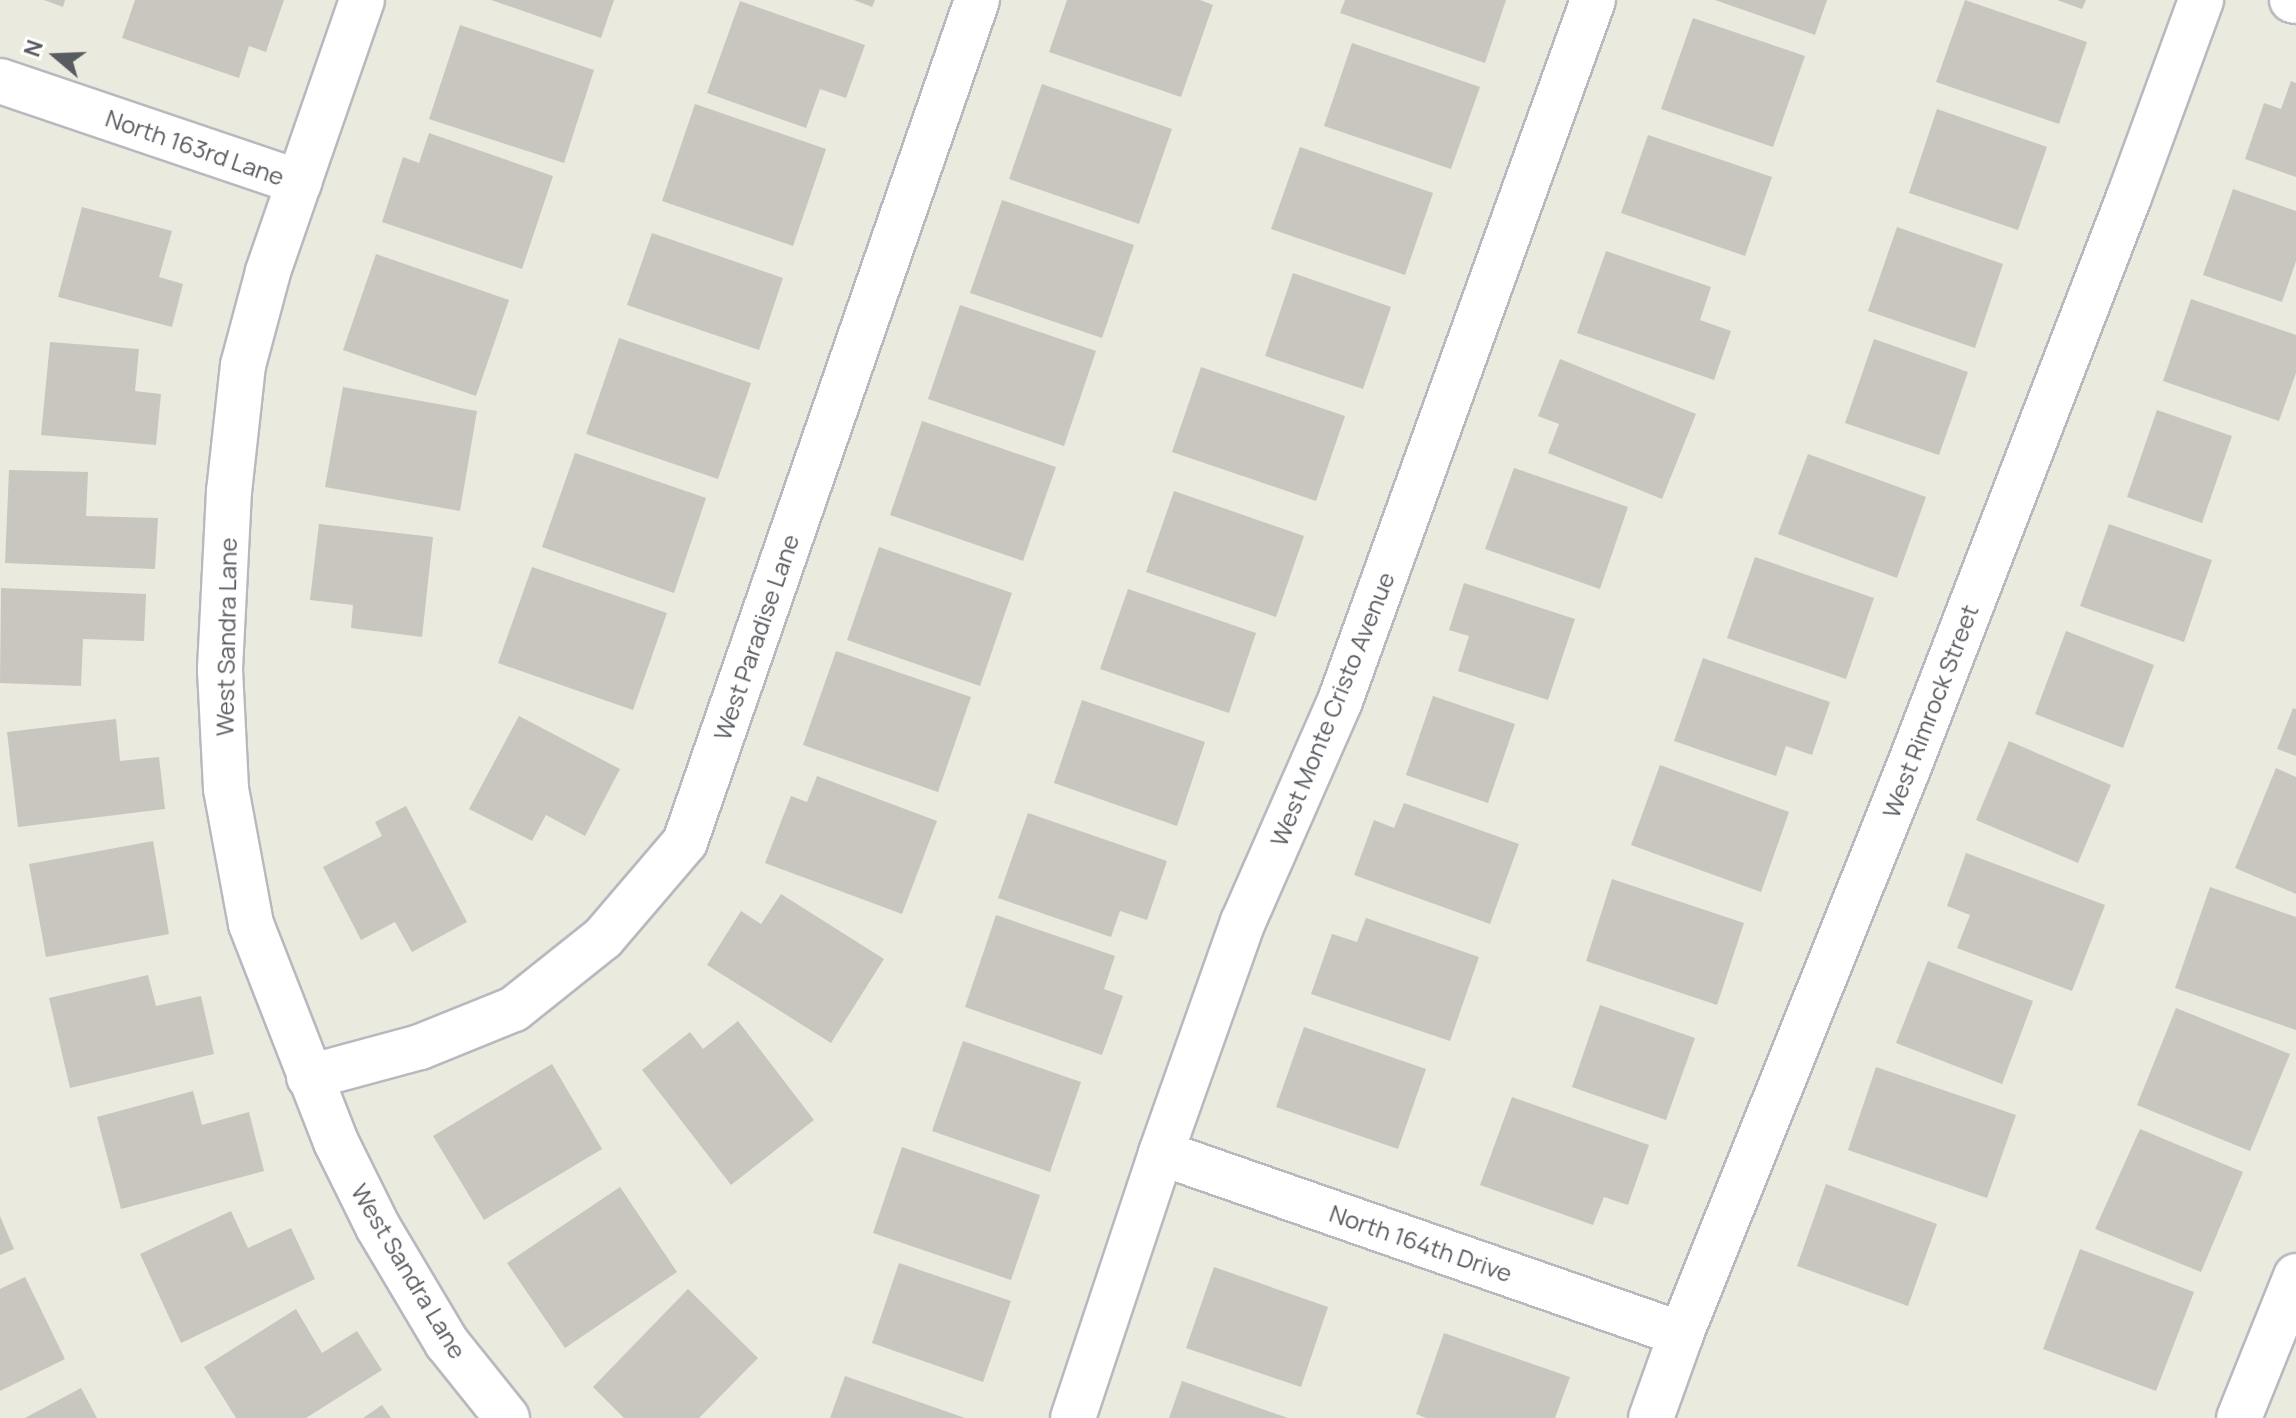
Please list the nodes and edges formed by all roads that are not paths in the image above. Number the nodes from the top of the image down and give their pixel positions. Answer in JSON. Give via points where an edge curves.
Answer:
{"nodes":[{"id":1,"x":362,"y":0,"type":"edge"},
{"id":2,"x":977,"y":0,"type":"edge"},
{"id":3,"x":1593,"y":0,"type":"edge"},
{"id":4,"x":2201,"y":0,"type":"edge"},
{"id":5,"x":0,"y":81,"type":"edge"},
{"id":6,"x":299,"y":182,"type":"junction"},
{"id":7,"x":309,"y":1077,"type":"junction"},
{"id":8,"x":1161,"y":1153,"type":"junction"},
{"id":9,"x":2296,"y":1276,"type":"edge"},
{"id":10,"x":1681,"y":1334,"type":"junction"},
{"id":11,"x":507,"y":1418,"type":"edge"},
{"id":12,"x":1073,"y":1418,"type":"edge"},
{"id":13,"x":1651,"y":1418,"type":"edge"},
{"id":14,"x":2239,"y":1418,"type":"edge"}],
"edges":[{"from":1,"to":6,"type":"street","name":"West Sandra Lane"},
{"from":2,"to":7,"type":"street","name":"West Paradise Lane","via":[[685,842],[603,938],[514,1009],[420,1047]]},
{"from":3,"to":8,"type":"street","name":"West Monte Cristo Avenue","via":[[1340,701],[1243,922]]},
{"from":4,"to":10,"type":"street","name":"West Rimrock Street","via":[[1914,754]]},
{"from":5,"to":6,"type":"street","name":"North 163rd Lane"},
{"from":6,"to":7,"type":"street","name":"West Sandra Lane","via":[[243,365],[229,491],[220,670],[226,789],[251,924]]},
{"from":7,"to":11,"type":"street","name":"West Sandra Lane","via":[[378,1227],[447,1343]]},
{"from":8,"to":10,"type":"street","name":"North 164th Drive"},
{"from":8,"to":12,"type":"street","name":"West Monte Cristo Avenue"},
{"from":9,"to":14,"type":"street"},
{"from":10,"to":13,"type":"street","name":"West Rimrock Street"}]}
